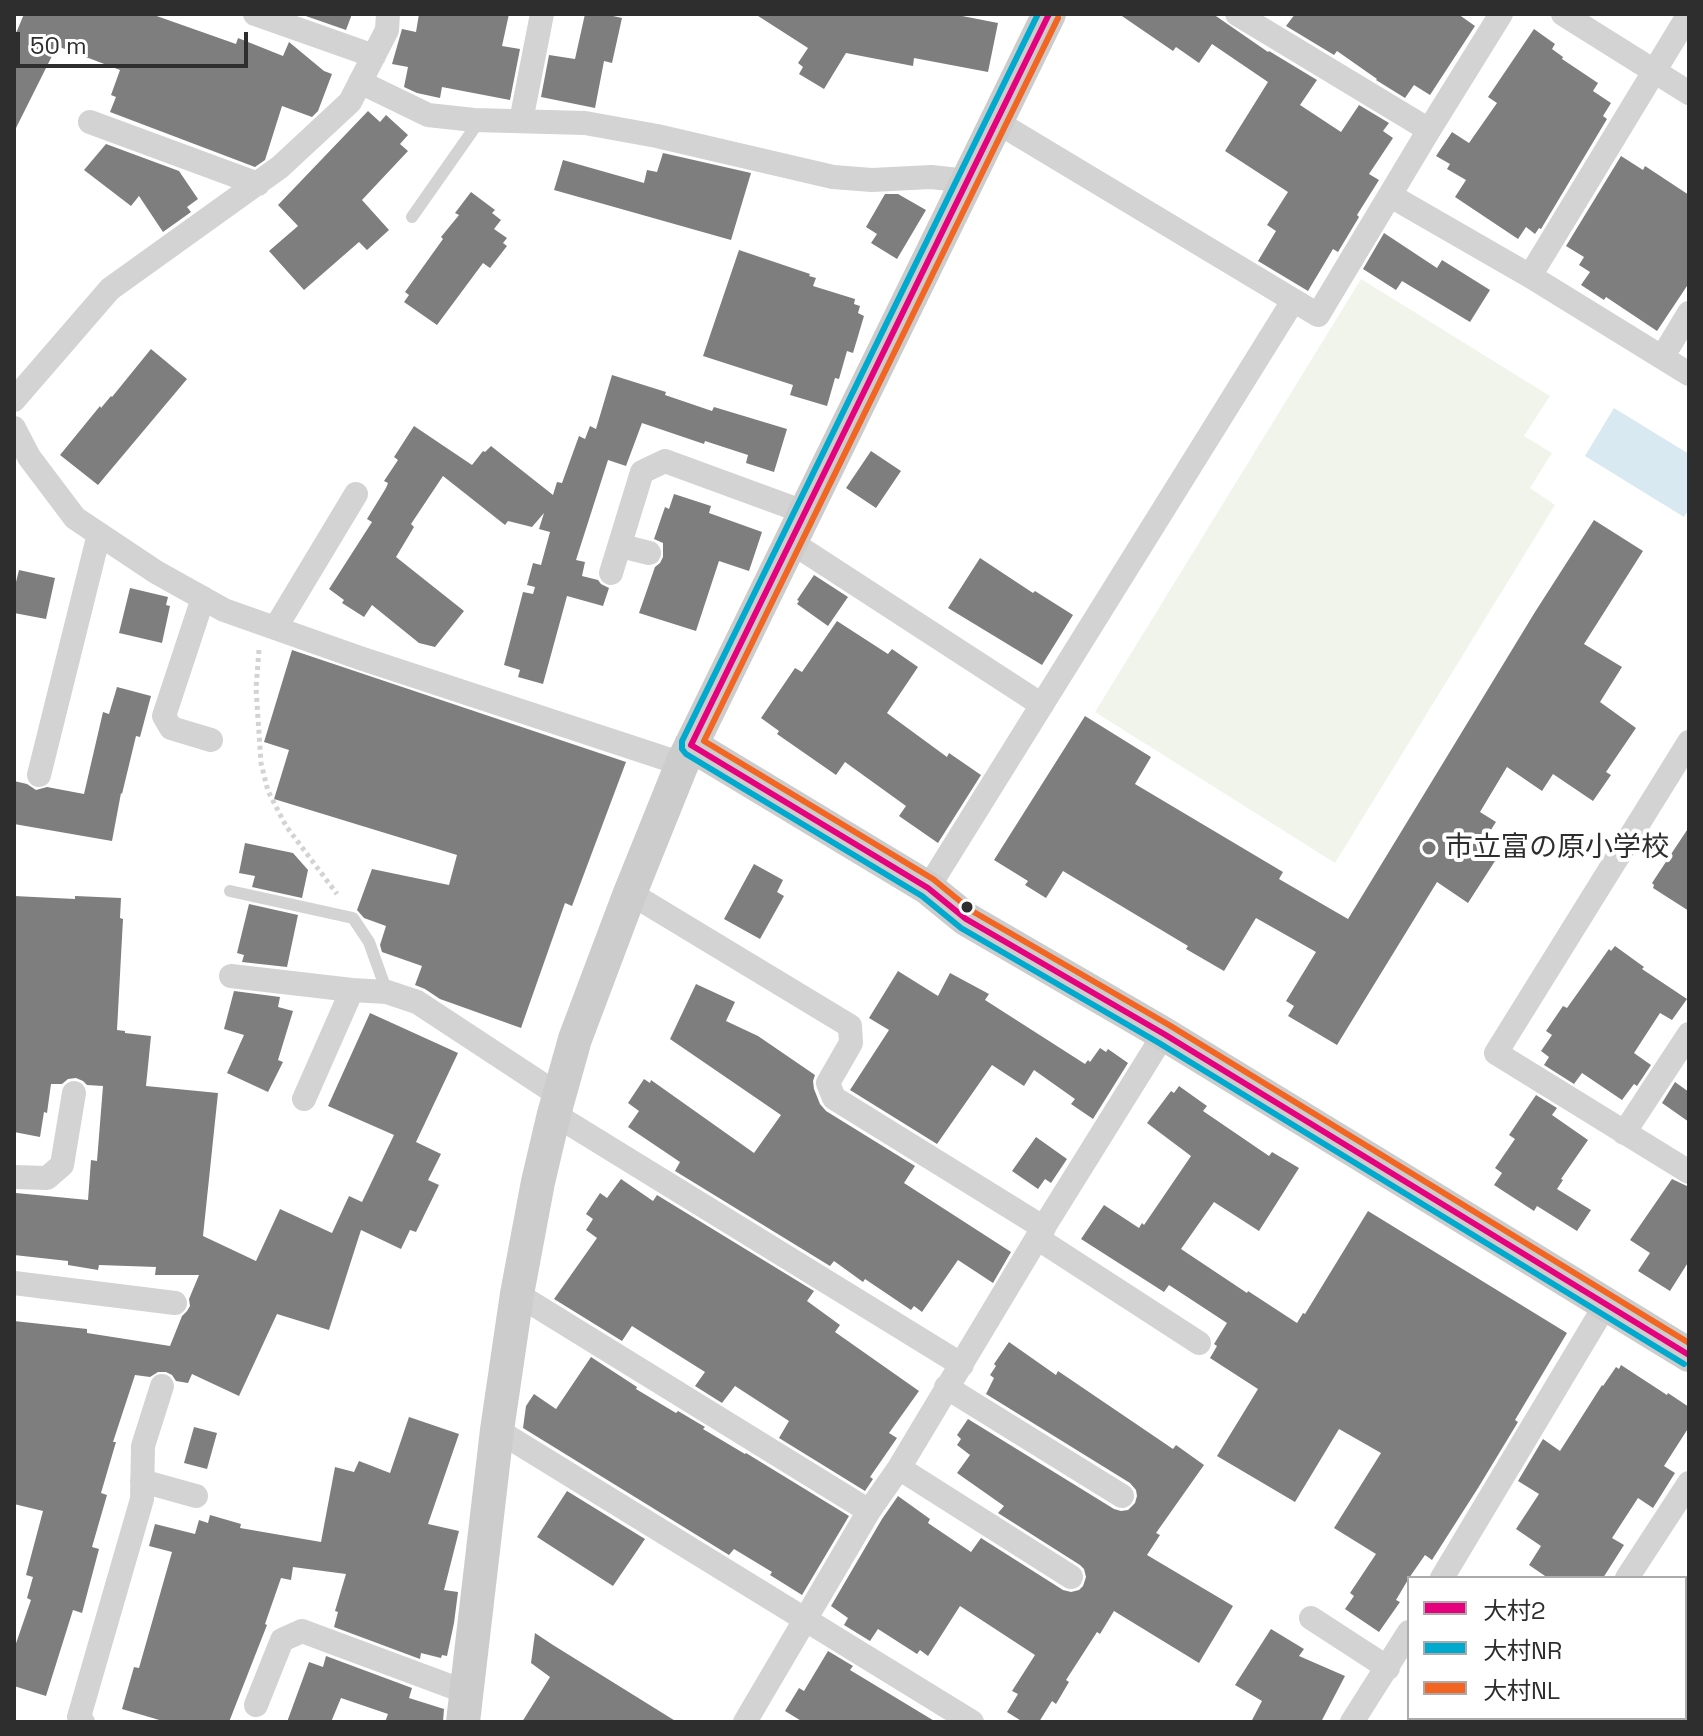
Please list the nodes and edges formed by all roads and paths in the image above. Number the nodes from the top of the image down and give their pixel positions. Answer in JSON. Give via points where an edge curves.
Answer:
{"nodes":[{"id":1,"x":255,"y":14,"type":"edge"},
{"id":2,"x":388,"y":14,"type":"edge"},
{"id":3,"x":542,"y":14,"type":"edge"},
{"id":4,"x":1049,"y":14,"type":"edge"},
{"id":5,"x":1237,"y":14,"type":"edge"},
{"id":6,"x":1501,"y":14,"type":"edge"},
{"id":7,"x":1563,"y":14,"type":"edge"},
{"id":8,"x":1689,"y":14,"type":"edge"},
{"id":9,"x":374,"y":56,"type":"junction"},
{"id":10,"x":1654,"y":70,"type":"junction"},
{"id":11,"x":360,"y":82,"type":"junction"},
{"id":12,"x":1689,"y":93,"type":"edge"},
{"id":13,"x":480,"y":120,"type":"junction"},
{"id":14,"x":521,"y":121,"type":"junction"},
{"id":15,"x":90,"y":122,"type":"dead end"},
{"id":16,"x":997,"y":122,"type":"junction"},
{"id":17,"x":1429,"y":130,"type":"junction"},
{"id":18,"x":968,"y":181,"type":"junction"},
{"id":19,"x":258,"y":184,"type":"junction"},
{"id":20,"x":1391,"y":196,"type":"junction"},
{"id":21,"x":412,"y":217,"type":"dead end"},
{"id":22,"x":1530,"y":276,"type":"junction"},
{"id":23,"x":1293,"y":301,"type":"junction"},
{"id":24,"x":1689,"y":313,"type":"edge"},
{"id":25,"x":1663,"y":356,"type":"junction"},
{"id":26,"x":1689,"y":374,"type":"edge"},
{"id":27,"x":14,"y":400,"type":"edge"},
{"id":28,"x":14,"y":428,"type":"edge"},
{"id":29,"x":356,"y":494,"type":"dead end"},
{"id":30,"x":798,"y":527,"type":"junction"},
{"id":31,"x":99,"y":534,"type":"junction"},
{"id":32,"x":621,"y":546,"type":"junction"},
{"id":33,"x":649,"y":553,"type":"dead end"},
{"id":34,"x":611,"y":573,"type":"dead end"},
{"id":35,"x":203,"y":598,"type":"junction"},
{"id":36,"x":268,"y":625,"type":"junction"},
{"id":37,"x":1042,"y":705,"type":"junction"},
{"id":38,"x":211,"y":740,"type":"dead end"},
{"id":39,"x":1689,"y":742,"type":"edge"},
{"id":40,"x":686,"y":755,"type":"junction"},
{"id":41,"x":39,"y":775,"type":"dead end"},
{"id":42,"x":928,"y":888,"type":"junction"},
{"id":43,"x":230,"y":891,"type":"dead end"},
{"id":44,"x":630,"y":893,"type":"junction"},
{"id":45,"x":353,"y":918,"type":"junction"},
{"id":46,"x":231,"y":976,"type":"dead end"},
{"id":47,"x":352,"y":990,"type":"junction"},
{"id":48,"x":387,"y":992,"type":"junction"},
{"id":49,"x":1164,"y":1034,"type":"junction"},
{"id":50,"x":1689,"y":1034,"type":"edge"},
{"id":51,"x":74,"y":1093,"type":"dead end"},
{"id":52,"x":304,"y":1099,"type":"dead end"},
{"id":53,"x":557,"y":1105,"type":"junction"},
{"id":54,"x":1624,"y":1133,"type":"junction"},
{"id":55,"x":1689,"y":1172,"type":"edge"},
{"id":56,"x":14,"y":1177,"type":"edge"},
{"id":57,"x":1041,"y":1233,"type":"junction"},
{"id":58,"x":14,"y":1283,"type":"edge"},
{"id":59,"x":517,"y":1294,"type":"junction"},
{"id":60,"x":175,"y":1303,"type":"dead end"},
{"id":61,"x":1606,"y":1304,"type":"junction"},
{"id":62,"x":1199,"y":1343,"type":"dead end"},
{"id":63,"x":1687,"y":1351,"type":"edge"},
{"id":64,"x":962,"y":1365,"type":"junction"},
{"id":65,"x":162,"y":1386,"type":"dead end"},
{"id":66,"x":946,"y":1387,"type":"junction"},
{"id":67,"x":497,"y":1430,"type":"junction"},
{"id":68,"x":899,"y":1468,"type":"junction"},
{"id":69,"x":142,"y":1481,"type":"junction"},
{"id":70,"x":1689,"y":1483,"type":"edge"},
{"id":71,"x":196,"y":1496,"type":"dead end"},
{"id":72,"x":1122,"y":1496,"type":"dead end"},
{"id":73,"x":869,"y":1511,"type":"junction"},
{"id":74,"x":1443,"y":1576,"type":"edge"},
{"id":75,"x":1628,"y":1576,"type":"edge"},
{"id":76,"x":1071,"y":1577,"type":"dead end"},
{"id":77,"x":1311,"y":1618,"type":"dead end"},
{"id":78,"x":807,"y":1620,"type":"junction"},
{"id":79,"x":1407,"y":1637,"type":"edge"},
{"id":80,"x":1396,"y":1666,"type":"edge"},
{"id":81,"x":256,"y":1705,"type":"dead end"},
{"id":82,"x":465,"y":1707,"type":"edge"},
{"id":83,"x":83,"y":1722,"type":"edge"},
{"id":84,"x":745,"y":1722,"type":"edge"},
{"id":85,"x":972,"y":1722,"type":"edge"},
{"id":86,"x":1352,"y":1722,"type":"edge"}],
"edges":[{"from":1,"to":9,"type":"street"},
{"from":2,"to":9,"type":"street","via":[[387,30]]},
{"from":3,"to":14,"type":"street"},
{"from":4,"to":16,"type":"street"},
{"from":5,"to":17,"type":"street"},
{"from":6,"to":17,"type":"street"},
{"from":7,"to":10,"type":"street"},
{"from":8,"to":10,"type":"street"},
{"from":9,"to":11,"type":"street"},
{"from":10,"to":12,"type":"street"},
{"from":10,"to":22,"type":"street"},
{"from":11,"to":13,"type":"street","via":[[428,115]]},
{"from":11,"to":19,"type":"street","via":[[350,102]]},
{"from":13,"to":14,"type":"street"},
{"from":13,"to":21,"type":"lane"},
{"from":14,"to":18,"type":"street","via":[[585,123],[833,177]]},
{"from":15,"to":19,"type":"street"},
{"from":16,"to":18,"type":"street"},
{"from":16,"to":23,"type":"street"},
{"from":17,"to":20,"type":"street"},
{"from":18,"to":30,"type":"street"},
{"from":19,"to":27,"type":"street","via":[[110,289]]},
{"from":20,"to":22,"type":"street"},
{"from":20,"to":23,"type":"street","via":[[1318,315]]},
{"from":22,"to":25,"type":"street"},
{"from":23,"to":37,"type":"street"},
{"from":24,"to":25,"type":"street"},
{"from":25,"to":26,"type":"street"},
{"from":28,"to":31,"type":"street","via":[[75,518]]},
{"from":29,"to":36,"type":"street"},
{"from":30,"to":32,"type":"street","via":[[665,461],[642,472]]},
{"from":30,"to":37,"type":"street"},
{"from":30,"to":40,"type":"street"},
{"from":31,"to":35,"type":"street"},
{"from":31,"to":41,"type":"street"},
{"from":32,"to":33,"type":"street"},
{"from":32,"to":34,"type":"street"},
{"from":35,"to":36,"type":"street"},
{"from":35,"to":38,"type":"street","via":[[164,716],[171,728]]},
{"from":36,"to":40,"type":"street","via":[[360,658]]},
{"from":36,"to":45,"type":"path","via":[[256,688],[268,791],[286,826]]},
{"from":37,"to":42,"type":"street"},
{"from":39,"to":54,"type":"street","via":[[1496,1053]]},
{"from":40,"to":42,"type":"street"},
{"from":40,"to":44,"type":"street"},
{"from":42,"to":49,"type":"street","via":[[966,919]]},
{"from":43,"to":45,"type":"lane"},
{"from":44,"to":53,"type":"street","via":[[575,1039]]},
{"from":44,"to":57,"type":"street","via":[[850,1026],[851,1043],[828,1083],[834,1098]]},
{"from":45,"to":48,"type":"lane","via":[[369,942]]},
{"from":46,"to":47,"type":"street"},
{"from":47,"to":48,"type":"street"},
{"from":47,"to":52,"type":"street"},
{"from":48,"to":53,"type":"street","via":[[417,1002]]},
{"from":49,"to":57,"type":"street"},
{"from":49,"to":61,"type":"street"},
{"from":50,"to":54,"type":"street"},
{"from":51,"to":56,"type":"street","via":[[62,1165],[47,1178]]},
{"from":53,"to":59,"type":"street"},
{"from":53,"to":64,"type":"street"},
{"from":54,"to":55,"type":"street"},
{"from":57,"to":62,"type":"street"},
{"from":57,"to":64,"type":"street"},
{"from":58,"to":60,"type":"street"},
{"from":59,"to":67,"type":"street"},
{"from":59,"to":73,"type":"street"},
{"from":61,"to":63,"type":"street"},
{"from":61,"to":74,"type":"street"},
{"from":64,"to":66,"type":"street"},
{"from":65,"to":69,"type":"street","via":[[143,1446]]},
{"from":66,"to":68,"type":"street"},
{"from":66,"to":72,"type":"street"},
{"from":67,"to":78,"type":"street"},
{"from":67,"to":82,"type":"street"},
{"from":68,"to":73,"type":"street"},
{"from":68,"to":76,"type":"street"},
{"from":69,"to":71,"type":"street"},
{"from":69,"to":83,"type":"street","via":[[142,1499],[79,1717]]},
{"from":70,"to":75,"type":"street"},
{"from":73,"to":78,"type":"street"},
{"from":77,"to":80,"type":"street"},
{"from":78,"to":84,"type":"street"},
{"from":78,"to":85,"type":"street"},
{"from":79,"to":80,"type":"street"},
{"from":80,"to":86,"type":"street"},
{"from":81,"to":82,"type":"street","via":[[282,1640],[302,1631]]}]}
